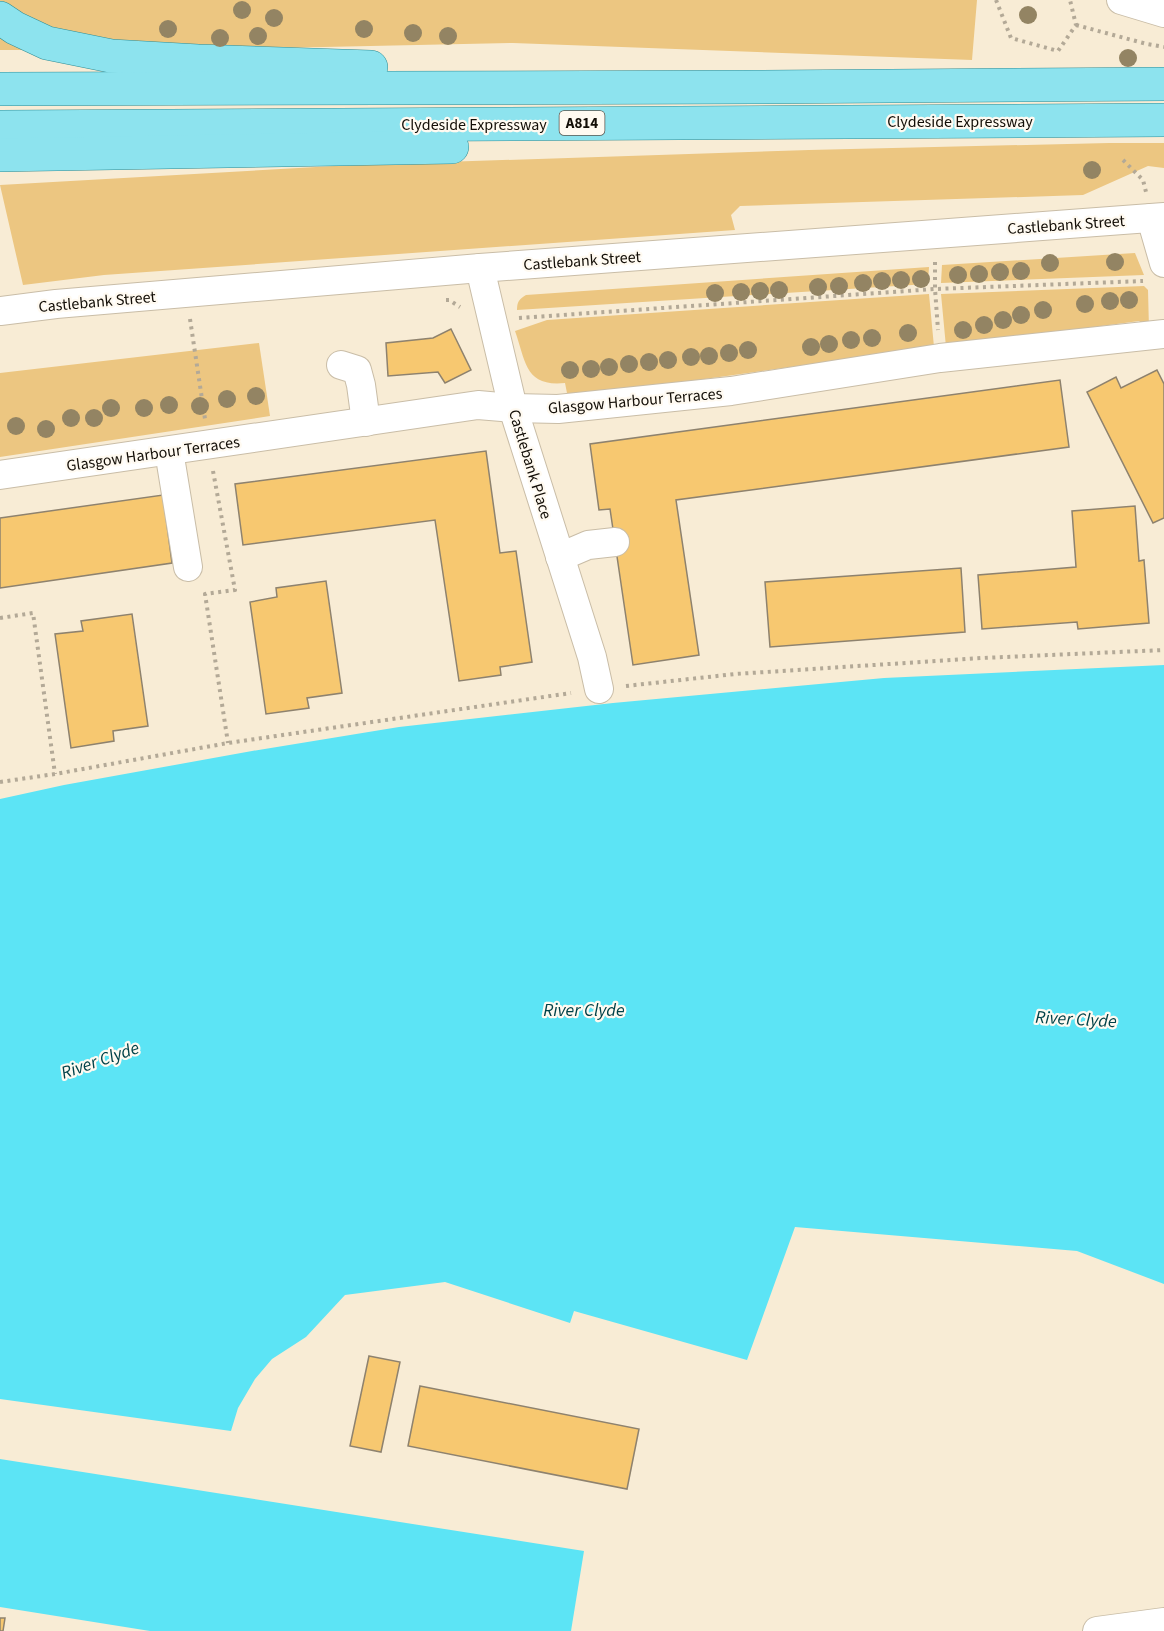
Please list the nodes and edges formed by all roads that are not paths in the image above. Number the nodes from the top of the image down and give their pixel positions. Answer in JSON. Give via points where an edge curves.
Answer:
{"nodes":[{"id":1,"x":1121,"y":0,"type":"edge"},
{"id":2,"x":1164,"y":13,"type":"edge"},
{"id":3,"x":0,"y":18,"type":"edge"},
{"id":4,"x":1164,"y":84,"type":"edge"},
{"id":5,"x":756,"y":87,"type":"junction"},
{"id":6,"x":0,"y":89,"type":"edge"},
{"id":7,"x":1164,"y":120,"type":"edge"},
{"id":8,"x":574,"y":123,"type":"junction"},
{"id":9,"x":0,"y":127,"type":"edge"},
{"id":10,"x":0,"y":155,"type":"edge"},
{"id":11,"x":1157,"y":218,"type":"edge"},
{"id":12,"x":480,"y":268,"type":"junction"},
{"id":13,"x":1158,"y":272,"type":"edge"},
{"id":14,"x":0,"y":311,"type":"edge"},
{"id":15,"x":1164,"y":333,"type":"edge"},
{"id":16,"x":340,"y":365,"type":"dead end"},
{"id":17,"x":513,"y":408,"type":"junction"},
{"id":18,"x":366,"y":422,"type":"junction"},
{"id":19,"x":169,"y":451,"type":"junction"},
{"id":20,"x":0,"y":476,"type":"edge"},
{"id":21,"x":615,"y":542,"type":"dead end"},
{"id":22,"x":560,"y":557,"type":"junction"},
{"id":23,"x":188,"y":567,"type":"dead end"},
{"id":24,"x":599,"y":689,"type":"dead end"},
{"id":25,"x":1164,"y":1622,"type":"edge"},
{"id":26,"x":1097,"y":1631,"type":"edge"}],
"edges":[{"from":1,"to":2,"type":"street"},
{"from":3,"to":5,"type":"main road","via":[[47,44],[111,56],[368,67],[644,70]]},
{"from":4,"to":5,"type":"main road","number":"A814"},
{"from":5,"to":6,"type":"main road","number":"A814"},
{"from":7,"to":8,"type":"main road","name":"Clydeside Expressway","number":"A814"},
{"from":8,"to":9,"type":"main road","name":"Clydeside Expressway","number":"A814"},
{"from":8,"to":10,"type":"main road","via":[[467,147]]},
{"from":11,"to":12,"type":"street","name":"Castlebank Street"},
{"from":11,"to":13,"type":"street"},
{"from":12,"to":14,"type":"street","name":"Castlebank Street"},
{"from":12,"to":17,"type":"street","name":"Castlebank Place"},
{"from":15,"to":17,"type":"street","name":"Glasgow Harbour Terraces","via":[[940,358],[731,391],[558,409]]},
{"from":16,"to":18,"type":"street","via":[[357,370]]},
{"from":17,"to":18,"type":"street","name":"Glasgow Harbour Terraces","via":[[478,405]]},
{"from":17,"to":22,"type":"street","name":"Castlebank Place"},
{"from":18,"to":19,"type":"street","name":"Glasgow Harbour Terraces"},
{"from":19,"to":20,"type":"street","name":"Glasgow Harbour Terraces"},
{"from":19,"to":23,"type":"street"},
{"from":21,"to":22,"type":"street","via":[[588,545]]},
{"from":22,"to":24,"type":"street","name":"Castlebank Place"},
{"from":25,"to":26,"type":"street"}]}
